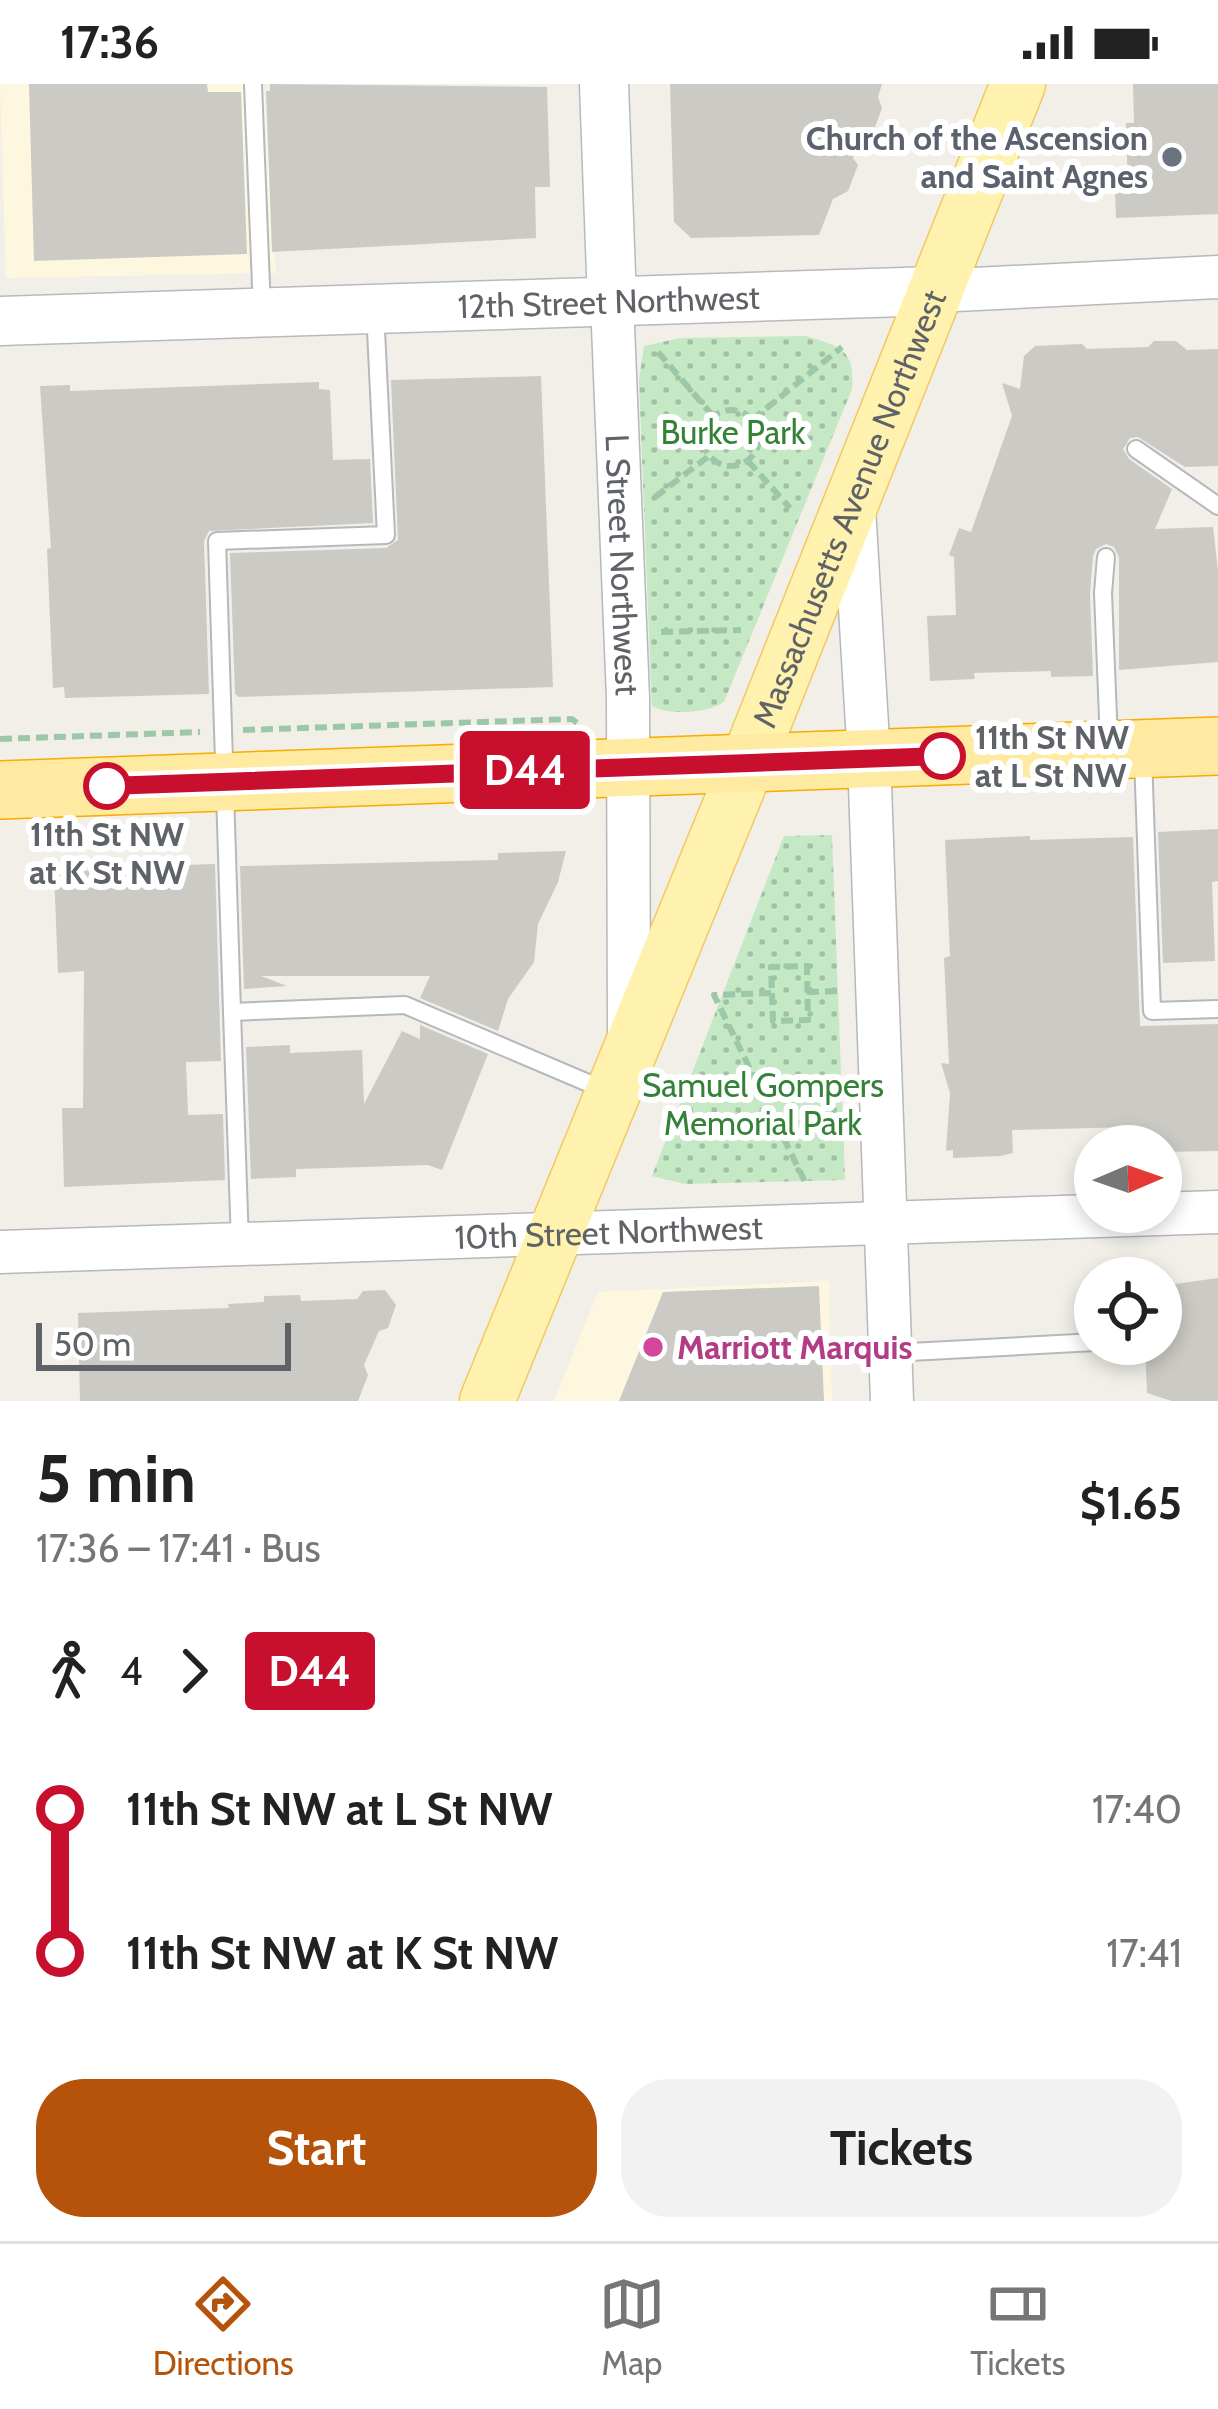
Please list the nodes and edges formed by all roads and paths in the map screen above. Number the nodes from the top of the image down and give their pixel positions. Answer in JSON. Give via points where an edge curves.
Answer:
{"nodes":[{"id":1,"x":253,"y":84,"type":"edge"},
{"id":2,"x":604,"y":84,"type":"edge"},
{"id":3,"x":1018,"y":84,"type":"edge"},
{"id":4,"x":1218,"y":278,"type":"edge"},
{"id":5,"x":935,"y":291,"type":"junction"},
{"id":6,"x":612,"y":301,"type":"junction"},
{"id":7,"x":375,"y":309,"type":"junction"},
{"id":8,"x":262,"y":313,"type":"junction"},
{"id":9,"x":0,"y":321,"type":"edge"},
{"id":10,"x":842,"y":347,"type":"dead end"},
{"id":11,"x":658,"y":352,"type":"dead end"},
{"id":12,"x":713,"y":416,"type":"junction"},
{"id":13,"x":752,"y":420,"type":"junction"},
{"id":14,"x":1136,"y":449,"type":"dead end"},
{"id":15,"x":709,"y":456,"type":"junction"},
{"id":16,"x":748,"y":461,"type":"junction"},
{"id":17,"x":853,"y":495,"type":"junction"},
{"id":18,"x":655,"y":497,"type":"dead end"},
{"id":19,"x":1218,"y":506,"type":"edge"},
{"id":20,"x":790,"y":508,"type":"dead end"},
{"id":21,"x":1106,"y":557,"type":"dead end"},
{"id":22,"x":741,"y":630,"type":"dead end"},
{"id":23,"x":660,"y":632,"type":"dead end"},
{"id":24,"x":572,"y":719,"type":"dead end"},
{"id":25,"x":0,"y":739,"type":"edge"},
{"id":26,"x":1218,"y":746,"type":"edge"},
{"id":27,"x":1126,"y":749,"type":"junction"},
{"id":28,"x":225,"y":756,"type":"junction"},
{"id":29,"x":868,"y":758,"type":"junction"},
{"id":30,"x":748,"y":762,"type":"junction"},
{"id":31,"x":629,"y":766,"type":"junction"},
{"id":32,"x":0,"y":790,"type":"edge"},
{"id":33,"x":846,"y":991,"type":"dead end"},
{"id":34,"x":807,"y":992,"type":"junction"},
{"id":35,"x":772,"y":993,"type":"junction"},
{"id":36,"x":1218,"y":1009,"type":"edge"},
{"id":37,"x":232,"y":1012,"type":"junction"},
{"id":38,"x":620,"y":1071,"type":"junction"},
{"id":39,"x":807,"y":1186,"type":"dead end"},
{"id":40,"x":1218,"y":1212,"type":"edge"},
{"id":41,"x":886,"y":1223,"type":"junction"},
{"id":42,"x":556,"y":1233,"type":"junction"},
{"id":43,"x":240,"y":1244,"type":"junction"},
{"id":44,"x":0,"y":1252,"type":"edge"},
{"id":45,"x":1074,"y":1343,"type":"edge"},
{"id":46,"x":890,"y":1353,"type":"junction"},
{"id":47,"x":487,"y":1401,"type":"edge"},
{"id":48,"x":892,"y":1401,"type":"edge"}],
"edges":[{"from":1,"to":8,"type":"lane"},
{"from":2,"to":6,"type":"main road","name":"L Street Northwest"},
{"from":3,"to":5,"type":"main road","name":"Massachusetts Avenue Northwest"},
{"from":4,"to":5,"type":"street","name":"12th Street Northwest"},
{"from":5,"to":6,"type":"main road","name":"12th Street Northwest"},
{"from":5,"to":17,"type":"main road","name":"Massachusetts Avenue Northwest"},
{"from":6,"to":7,"type":"main road","name":"12th Street Northwest"},
{"from":6,"to":31,"type":"street","name":"L Street Northwest"},
{"from":7,"to":8,"type":"main road","name":"12th Street Northwest"},
{"from":7,"to":28,"type":"lane","via":[[386,535],[217,541]]},
{"from":8,"to":9,"type":"main road","name":"12th Street Northwest"},
{"from":10,"to":13,"type":"path"},
{"from":11,"to":12,"type":"path"},
{"from":12,"to":13,"type":"path","via":[[733,410]]},
{"from":12,"to":15,"type":"path","via":[[702,437]]},
{"from":13,"to":16,"type":"path","via":[[759,439]]},
{"from":14,"to":19,"type":"lane"},
{"from":15,"to":16,"type":"path","via":[[731,467]]},
{"from":15,"to":18,"type":"path"},
{"from":16,"to":20,"type":"path"},
{"from":17,"to":29,"type":"street"},
{"from":17,"to":30,"type":"main road","name":"Massachusetts Avenue Northwest"},
{"from":21,"to":27,"type":"lane","via":[[1103,593]]},
{"from":22,"to":23,"type":"path"},
{"from":24,"to":28,"type":"path"},
{"from":25,"to":28,"type":"path"},
{"from":26,"to":27,"type":"highway"},
{"from":27,"to":29,"type":"highway"},
{"from":27,"to":36,"type":"lane","via":[[1152,1011]]},
{"from":28,"to":31,"type":"highway"},
{"from":28,"to":32,"type":"highway"},
{"from":28,"to":37,"type":"lane"},
{"from":29,"to":30,"type":"highway"},
{"from":29,"to":41,"type":"street"},
{"from":30,"to":31,"type":"highway"},
{"from":30,"to":38,"type":"main road","name":"Massachusetts Avenue Northwest"},
{"from":31,"to":38,"type":"street","name":"L Street Northwest"},
{"from":33,"to":34,"type":"path"},
{"from":34,"to":35,"type":"path","via":[[807,966],[771,967]]},
{"from":34,"to":35,"type":"path","via":[[808,1021],[773,1021]]},
{"from":35,"to":39,"type":"path","via":[[714,995]]},
{"from":37,"to":38,"type":"lane","via":[[405,1005]]},
{"from":37,"to":43,"type":"lane"},
{"from":38,"to":42,"type":"main road","name":"Massachusetts Avenue Northwest"},
{"from":40,"to":41,"type":"street","name":"10th Street Northwest"},
{"from":41,"to":42,"type":"street","name":"10th Street Northwest"},
{"from":41,"to":46,"type":"street"},
{"from":42,"to":43,"type":"street","name":"10th Street Northwest"},
{"from":42,"to":47,"type":"main road","name":"Massachusetts Avenue Northwest"},
{"from":43,"to":44,"type":"street","name":"10th Street Northwest"},
{"from":45,"to":46,"type":"lane"},
{"from":46,"to":48,"type":"street"}]}
